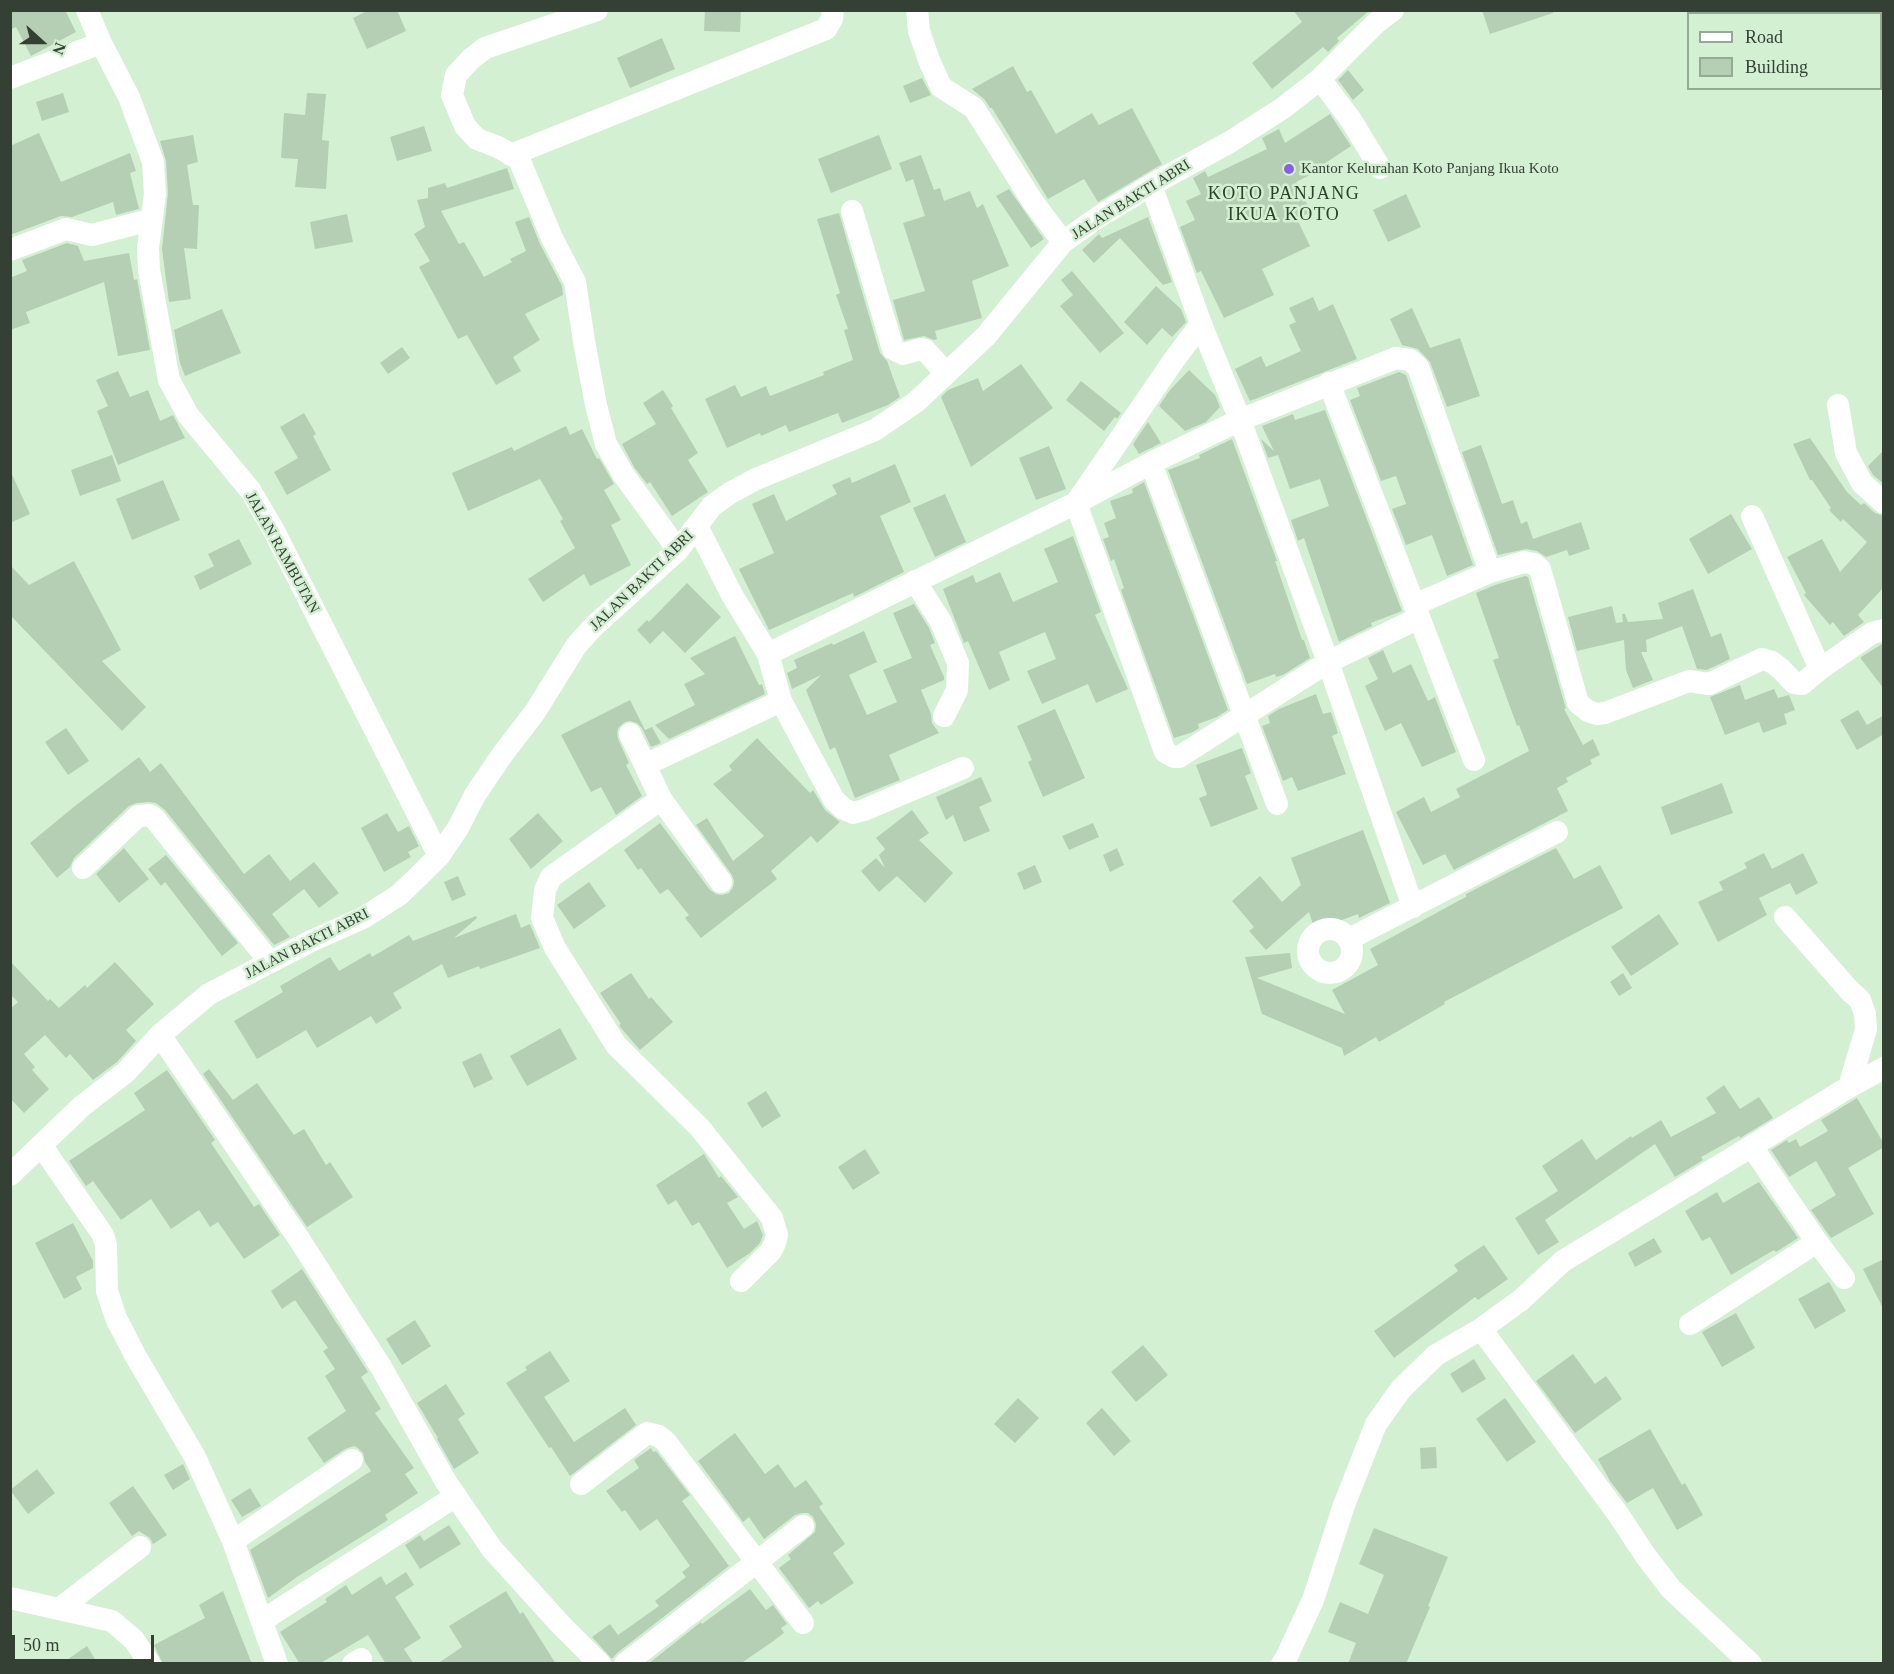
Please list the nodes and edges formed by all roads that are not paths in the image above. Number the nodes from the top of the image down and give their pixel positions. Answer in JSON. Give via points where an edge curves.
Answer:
{"nodes":[{"id":1,"x":87,"y":10,"type":"edge"},
{"id":2,"x":597,"y":10,"type":"edge"},
{"id":3,"x":833,"y":10,"type":"edge"},
{"id":4,"x":917,"y":10,"type":"edge"},
{"id":5,"x":1393,"y":10,"type":"edge"},
{"id":6,"x":101,"y":43,"type":"junction"},
{"id":7,"x":10,"y":78,"type":"edge"},
{"id":8,"x":1320,"y":79,"type":"junction"},
{"id":9,"x":511,"y":154,"type":"junction"},
{"id":10,"x":1380,"y":168,"type":"dead end"},
{"id":11,"x":1151,"y":185,"type":"junction"},
{"id":12,"x":852,"y":211,"type":"dead end"},
{"id":13,"x":150,"y":220,"type":"junction"},
{"id":14,"x":1063,"y":242,"type":"junction"},
{"id":15,"x":10,"y":250,"type":"edge"},
{"id":16,"x":1201,"y":324,"type":"junction"},
{"id":17,"x":946,"y":373,"type":"junction"},
{"id":18,"x":1329,"y":383,"type":"junction"},
{"id":19,"x":1838,"y":405,"type":"dead end"},
{"id":20,"x":1239,"y":420,"type":"junction"},
{"id":21,"x":1151,"y":463,"type":"junction"},
{"id":22,"x":1076,"y":503,"type":"junction"},
{"id":23,"x":1884,"y":503,"type":"edge"},
{"id":24,"x":1752,"y":516,"type":"dead end"},
{"id":25,"x":698,"y":526,"type":"junction"},
{"id":26,"x":678,"y":550,"type":"junction"},
{"id":27,"x":1490,"y":572,"type":"junction"},
{"id":28,"x":915,"y":581,"type":"junction"},
{"id":29,"x":1416,"y":612,"type":"junction"},
{"id":30,"x":1884,"y":630,"type":"edge"},
{"id":31,"x":768,"y":654,"type":"junction"},
{"id":32,"x":1328,"y":662,"type":"junction"},
{"id":33,"x":1820,"y":669,"type":"junction"},
{"id":34,"x":781,"y":701,"type":"junction"},
{"id":35,"x":1244,"y":714,"type":"junction"},
{"id":36,"x":944,"y":716,"type":"dead end"},
{"id":37,"x":630,"y":734,"type":"dead end"},
{"id":38,"x":1474,"y":760,"type":"dead end"},
{"id":39,"x":645,"y":765,"type":"junction"},
{"id":40,"x":963,"y":768,"type":"dead end"},
{"id":41,"x":661,"y":799,"type":"junction"},
{"id":42,"x":1277,"y":804,"type":"dead end"},
{"id":43,"x":1557,"y":832,"type":"dead end"},
{"id":44,"x":439,"y":856,"type":"junction"},
{"id":45,"x":83,"y":868,"type":"dead end"},
{"id":46,"x":721,"y":882,"type":"dead end"},
{"id":47,"x":1413,"y":907,"type":"junction"},
{"id":48,"x":1785,"y":916,"type":"dead end"},
{"id":49,"x":1349,"y":939,"type":"dead end"},
{"id":50,"x":270,"y":962,"type":"junction"},
{"id":51,"x":160,"y":1035,"type":"junction"},
{"id":52,"x":1884,"y":1068,"type":"edge"},
{"id":53,"x":1849,"y":1087,"type":"junction"},
{"id":54,"x":41,"y":1145,"type":"junction"},
{"id":55,"x":1752,"y":1147,"type":"junction"},
{"id":56,"x":10,"y":1175,"type":"edge"},
{"id":57,"x":1817,"y":1242,"type":"junction"},
{"id":58,"x":1844,"y":1278,"type":"dead end"},
{"id":59,"x":741,"y":1281,"type":"dead end"},
{"id":60,"x":1690,"y":1324,"type":"dead end"},
{"id":61,"x":1482,"y":1329,"type":"junction"},
{"id":62,"x":352,"y":1460,"type":"dead end"},
{"id":63,"x":581,"y":1484,"type":"dead end"},
{"id":64,"x":456,"y":1496,"type":"junction"},
{"id":65,"x":803,"y":1526,"type":"dead end"},
{"id":66,"x":233,"y":1541,"type":"junction"},
{"id":67,"x":140,"y":1547,"type":"dead end"},
{"id":68,"x":758,"y":1561,"type":"junction"},
{"id":69,"x":10,"y":1598,"type":"edge"},
{"id":70,"x":58,"y":1609,"type":"junction"},
{"id":71,"x":263,"y":1620,"type":"junction"},
{"id":72,"x":803,"y":1623,"type":"dead end"},
{"id":73,"x":150,"y":1664,"type":"edge"},
{"id":74,"x":277,"y":1664,"type":"edge"},
{"id":75,"x":600,"y":1664,"type":"edge"},
{"id":76,"x":625,"y":1664,"type":"edge"},
{"id":77,"x":1282,"y":1664,"type":"edge"},
{"id":78,"x":1751,"y":1664,"type":"edge"}],
"edges":[{"from":1,"to":6,"type":"street","name":"JALAN RAMBUTAN"},
{"from":2,"to":9,"type":"street","via":[[485,48],[456,75],[452,95],[465,126],[477,139]]},
{"from":3,"to":9,"type":"street","via":[[826,29]]},
{"from":4,"to":14,"type":"street","via":[[919,31],[940,87],[974,108]]},
{"from":5,"to":8,"type":"street","name":"JALAN BAKTI ABRI"},
{"from":6,"to":7,"type":"street"},
{"from":6,"to":13,"type":"street","name":"JALAN RAMBUTAN","via":[[129,97],[153,162],[155,194]]},
{"from":8,"to":10,"type":"street"},
{"from":8,"to":11,"type":"street","name":"JALAN BAKTI ABRI","via":[[1230,142]]},
{"from":9,"to":26,"type":"street","via":[[519,159],[575,282],[606,444]]},
{"from":11,"to":14,"type":"street","name":"JALAN BAKTI ABRI"},
{"from":11,"to":16,"type":"street"},
{"from":12,"to":17,"type":"street","via":[[893,349],[903,354],[925,350]]},
{"from":13,"to":15,"type":"street","via":[[92,235],[66,230]]},
{"from":13,"to":44,"type":"street","name":"JALAN RAMBUTAN","via":[[149,270],[170,380],[188,416],[250,490],[273,529]]},
{"from":14,"to":17,"type":"street","name":"JALAN BAKTI ABRI","via":[[986,336]]},
{"from":16,"to":20,"type":"street"},
{"from":16,"to":22,"type":"street"},
{"from":17,"to":25,"type":"street","name":"JALAN BAKTI ABRI","via":[[916,402],[875,430],[730,493],[712,506]]},
{"from":18,"to":20,"type":"street"},
{"from":18,"to":27,"type":"street","via":[[1396,358],[1410,360],[1418,367]]},
{"from":18,"to":29,"type":"street"},
{"from":19,"to":23,"type":"street","via":[[1846,453],[1862,483]]},
{"from":20,"to":21,"type":"street"},
{"from":20,"to":32,"type":"street"},
{"from":21,"to":22,"type":"street"},
{"from":21,"to":35,"type":"street"},
{"from":22,"to":28,"type":"street"},
{"from":22,"to":35,"type":"street","via":[[1165,752],[1179,756]]},
{"from":24,"to":33,"type":"street"},
{"from":25,"to":26,"type":"street","name":"JALAN BAKTI ABRI"},
{"from":25,"to":31,"type":"street","via":[[732,595]]},
{"from":26,"to":44,"type":"street","name":"JALAN BAKTI ABRI","via":[[576,646],[535,712],[475,795]]},
{"from":27,"to":29,"type":"street"},
{"from":27,"to":33,"type":"street","via":[[1524,562],[1540,569],[1578,703],[1597,714],[1689,681],[1709,684],[1762,659],[1772,662],[1798,685]]},
{"from":28,"to":31,"type":"street"},
{"from":28,"to":36,"type":"street","via":[[940,622],[958,663],[957,690]]},
{"from":29,"to":32,"type":"street"},
{"from":29,"to":38,"type":"street"},
{"from":30,"to":33,"type":"street","via":[[1872,633]]},
{"from":31,"to":34,"type":"street"},
{"from":32,"to":35,"type":"street"},
{"from":32,"to":47,"type":"street"},
{"from":34,"to":39,"type":"street"},
{"from":34,"to":40,"type":"street","via":[[834,800],[853,813]]},
{"from":35,"to":42,"type":"street"},
{"from":37,"to":39,"type":"street"},
{"from":39,"to":41,"type":"street"},
{"from":41,"to":46,"type":"street"},
{"from":41,"to":59,"type":"street","via":[[551,877],[543,918],[555,948],[616,1045],[700,1128],[772,1218],[775,1243]]},
{"from":43,"to":47,"type":"street"},
{"from":44,"to":50,"type":"street","name":"JALAN BAKTI ABRI","via":[[399,895],[363,918]]},
{"from":45,"to":50,"type":"street","via":[[138,816],[154,818]]},
{"from":47,"to":49,"type":"street"},
{"from":48,"to":53,"type":"street","via":[[1860,1000],[1866,1029]]},
{"from":50,"to":51,"type":"street","name":"JALAN BAKTI ABRI","via":[[209,994]]},
{"from":51,"to":54,"type":"street","name":"JALAN BAKTI ABRI","via":[[126,1072]]},
{"from":51,"to":64,"type":"street","via":[[299,1239],[381,1367]]},
{"from":52,"to":53,"type":"street"},
{"from":53,"to":55,"type":"street"},
{"from":54,"to":56,"type":"street","name":"JALAN BAKTI ABRI"},
{"from":54,"to":66,"type":"street","via":[[103,1235],[107,1291],[116,1318],[195,1457]]},
{"from":55,"to":57,"type":"street"},
{"from":55,"to":61,"type":"street","via":[[1563,1261]]},
{"from":57,"to":58,"type":"street"},
{"from":57,"to":60,"type":"street"},
{"from":61,"to":77,"type":"street","via":[[1436,1355],[1401,1389],[1376,1425],[1344,1505],[1313,1600]]},
{"from":61,"to":78,"type":"street","via":[[1671,1588]]},
{"from":62,"to":66,"type":"street"},
{"from":63,"to":68,"type":"street","via":[[647,1433],[658,1436]]},
{"from":64,"to":71,"type":"street"},
{"from":64,"to":75,"type":"street","via":[[492,1549]]},
{"from":65,"to":68,"type":"street"},
{"from":66,"to":71,"type":"street"},
{"from":67,"to":70,"type":"street"},
{"from":68,"to":72,"type":"street"},
{"from":68,"to":76,"type":"street"},
{"from":69,"to":70,"type":"street"},
{"from":70,"to":73,"type":"street","via":[[112,1621],[134,1640]]},
{"from":71,"to":74,"type":"street"}]}
